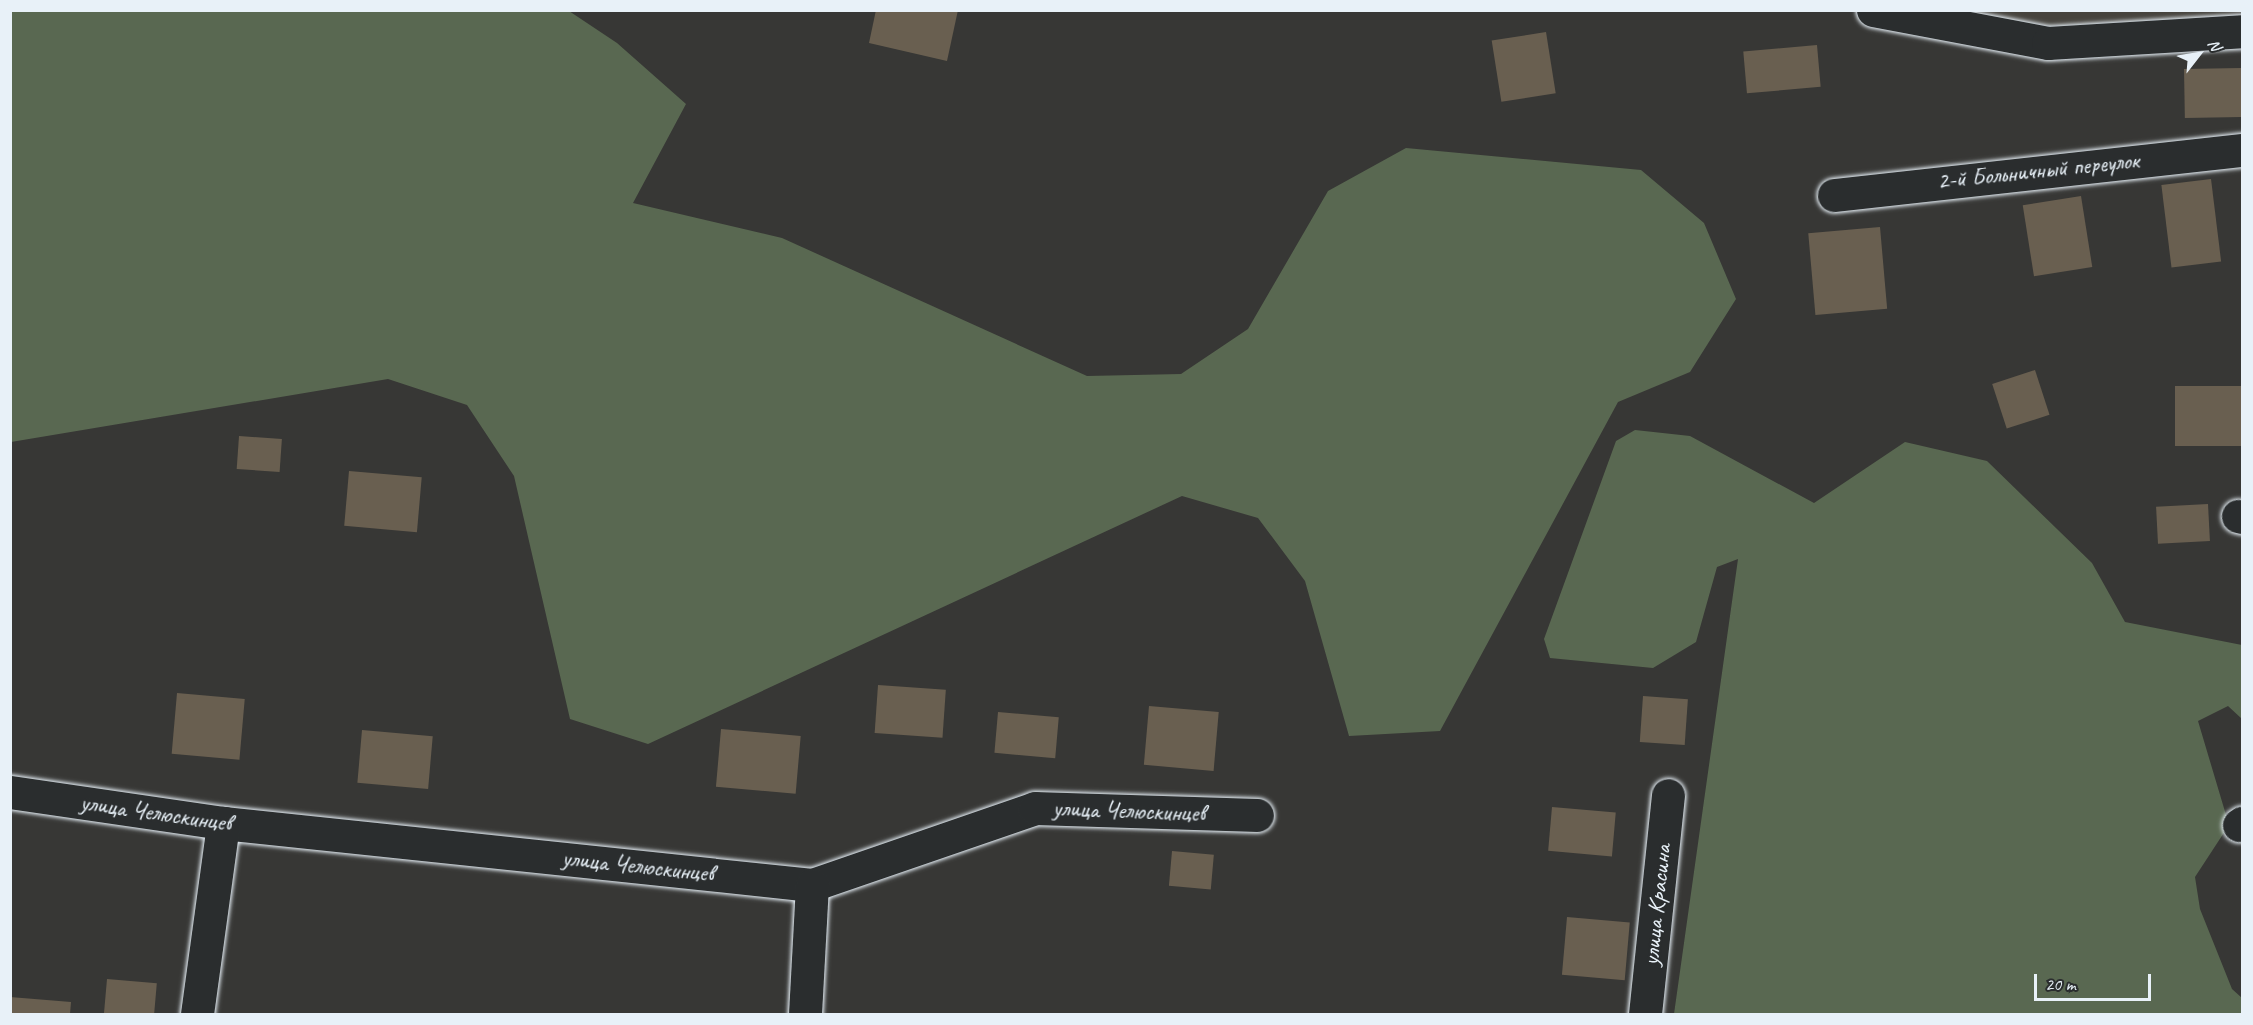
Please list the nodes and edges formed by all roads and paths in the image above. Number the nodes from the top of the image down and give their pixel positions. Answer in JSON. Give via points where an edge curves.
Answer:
{"nodes":[{"id":1,"x":1873,"y":10,"type":"edge"},
{"id":2,"x":2242,"y":30,"type":"edge"},
{"id":3,"x":2242,"y":150,"type":"edge"},
{"id":4,"x":1834,"y":195,"type":"dead end"},
{"id":5,"x":10,"y":792,"type":"edge"},
{"id":6,"x":1668,"y":795,"type":"dead end"},
{"id":7,"x":1257,"y":814,"type":"dead end"},
{"id":8,"x":223,"y":823,"type":"junction"},
{"id":9,"x":812,"y":885,"type":"junction"},
{"id":10,"x":197,"y":1014,"type":"edge"},
{"id":11,"x":805,"y":1014,"type":"edge"},
{"id":12,"x":1645,"y":1014,"type":"edge"}],
"edges":[{"from":1,"to":2,"type":"street","via":[[2048,43]]},
{"from":3,"to":4,"type":"street","name":"2-й Больничный переулок"},
{"from":5,"to":8,"type":"street","name":"улица Челюскинцев"},
{"from":6,"to":12,"type":"street","name":"улица Красина"},
{"from":7,"to":9,"type":"street","name":"улица Челюскинцев","via":[[1035,808]]},
{"from":8,"to":9,"type":"street","name":"улица Челюскинцев"},
{"from":8,"to":10,"type":"street"},
{"from":9,"to":11,"type":"street"}]}
